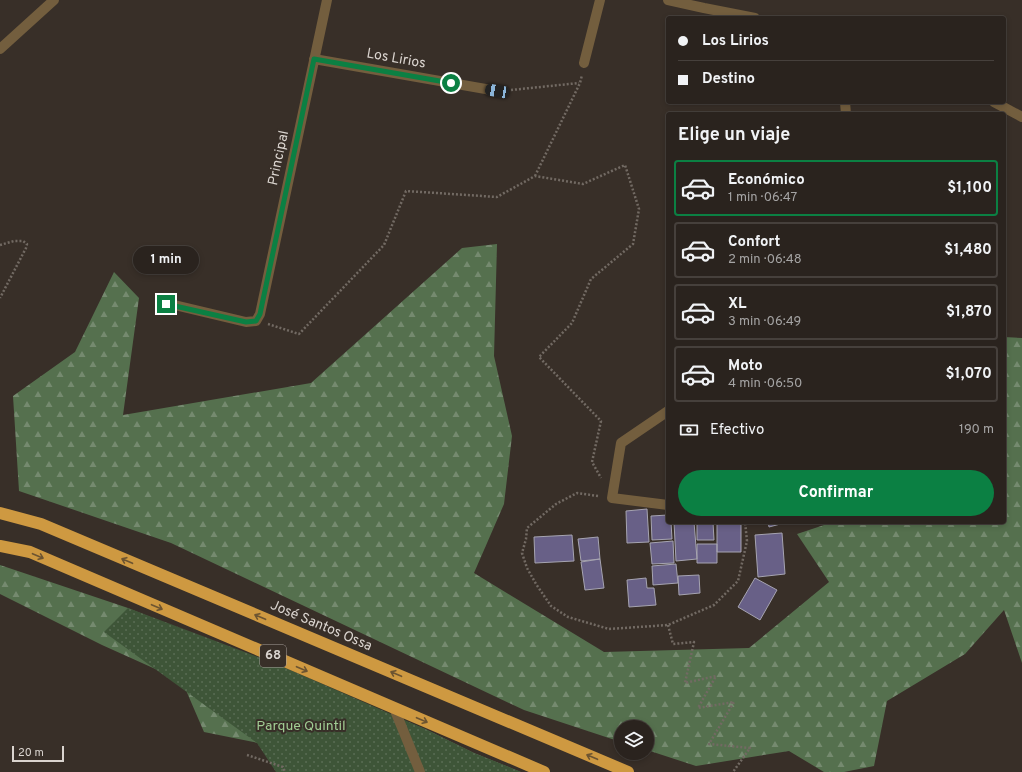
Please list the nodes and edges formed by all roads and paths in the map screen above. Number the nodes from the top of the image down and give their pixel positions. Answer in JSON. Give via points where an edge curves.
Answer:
{"nodes":[{"id":1,"x":54,"y":0,"type":"edge"},
{"id":2,"x":327,"y":0,"type":"edge"},
{"id":3,"x":600,"y":0,"type":"edge"},
{"id":4,"x":668,"y":0,"type":"edge"},
{"id":5,"x":705,"y":4,"type":"edge"},
{"id":6,"x":748,"y":16,"type":"edge"},
{"id":7,"x":0,"y":49,"type":"edge"},
{"id":8,"x":314,"y":59,"type":"junction"},
{"id":9,"x":584,"y":63,"type":"dead end"},
{"id":10,"x":497,"y":91,"type":"joint"},
{"id":11,"x":998,"y":104,"type":"edge"},
{"id":12,"x":1022,"y":117,"type":"edge"},
{"id":13,"x":536,"y":176,"type":"junction"},
{"id":14,"x":0,"y":245,"type":"edge"},
{"id":15,"x":0,"y":298,"type":"edge"},
{"id":16,"x":166,"y":304,"type":"dead end"},
{"id":17,"x":256,"y":321,"type":"junction"},
{"id":18,"x":666,"y":412,"type":"edge"},
{"id":19,"x":612,"y":498,"type":"junction"},
{"id":20,"x":666,"y":505,"type":"edge"},
{"id":21,"x":0,"y":513,"type":"edge"},
{"id":22,"x":745,"y":524,"type":"edge"},
{"id":23,"x":0,"y":546,"type":"edge"},
{"id":24,"x":668,"y":625,"type":"junction"},
{"id":25,"x":394,"y":708,"type":"junction"},
{"id":26,"x":247,"y":755,"type":"dead end"},
{"id":27,"x":285,"y":772,"type":"edge"},
{"id":28,"x":420,"y":772,"type":"edge"},
{"id":29,"x":544,"y":772,"type":"edge"},
{"id":30,"x":628,"y":772,"type":"edge"},
{"id":31,"x":733,"y":772,"type":"edge"}],
"edges":[{"from":1,"to":7,"type":"street"},
{"from":2,"to":8,"type":"street","name":"Principal"},
{"from":3,"to":9,"type":"street"},
{"from":4,"to":5,"type":"street"},
{"from":5,"to":6,"type":"street"},
{"from":8,"to":10,"type":"street","name":"Los Lirios"},
{"from":8,"to":17,"type":"street","name":"Principal","via":[[260,314]]},
{"from":10,"to":13,"type":"path","via":[[580,83]]},
{"from":11,"to":12,"type":"street"},
{"from":13,"to":17,"type":"path","via":[[497,198],[406,191],[384,245],[299,334]]},
{"from":13,"to":19,"type":"path","via":[[583,184],[625,165],[640,209],[633,244],[591,279],[572,323],[539,357],[601,421],[592,462]]},
{"from":14,"to":15,"type":"path","via":[[14,241],[23,241],[27,244]]},
{"from":16,"to":17,"type":"street","via":[[246,322]]},
{"from":18,"to":19,"type":"street","via":[[621,443]]},
{"from":19,"to":20,"type":"street"},
{"from":19,"to":24,"type":"path","via":[[577,493],[556,504],[527,528],[522,553],[527,568],[551,606],[568,617],[609,629]]},
{"from":30,"to":21,"type":"highway","name":"José Santos Ossa","number":"68","one_way":true,"via":[[41,524]]},
{"from":22,"to":24,"type":"path","via":[[747,541],[738,581],[714,605]]},
{"from":23,"to":25,"type":"highway","number":"68","one_way":true,"via":[[30,552]]},
{"from":24,"to":31,"type":"path","via":[[673,644],[694,642],[685,683],[716,676],[698,708],[734,702],[709,744],[750,748]]},
{"from":25,"to":28,"type":"street"},
{"from":25,"to":29,"type":"highway","number":"68","one_way":true},
{"from":26,"to":27,"type":"path","via":[[283,767]]}]}
